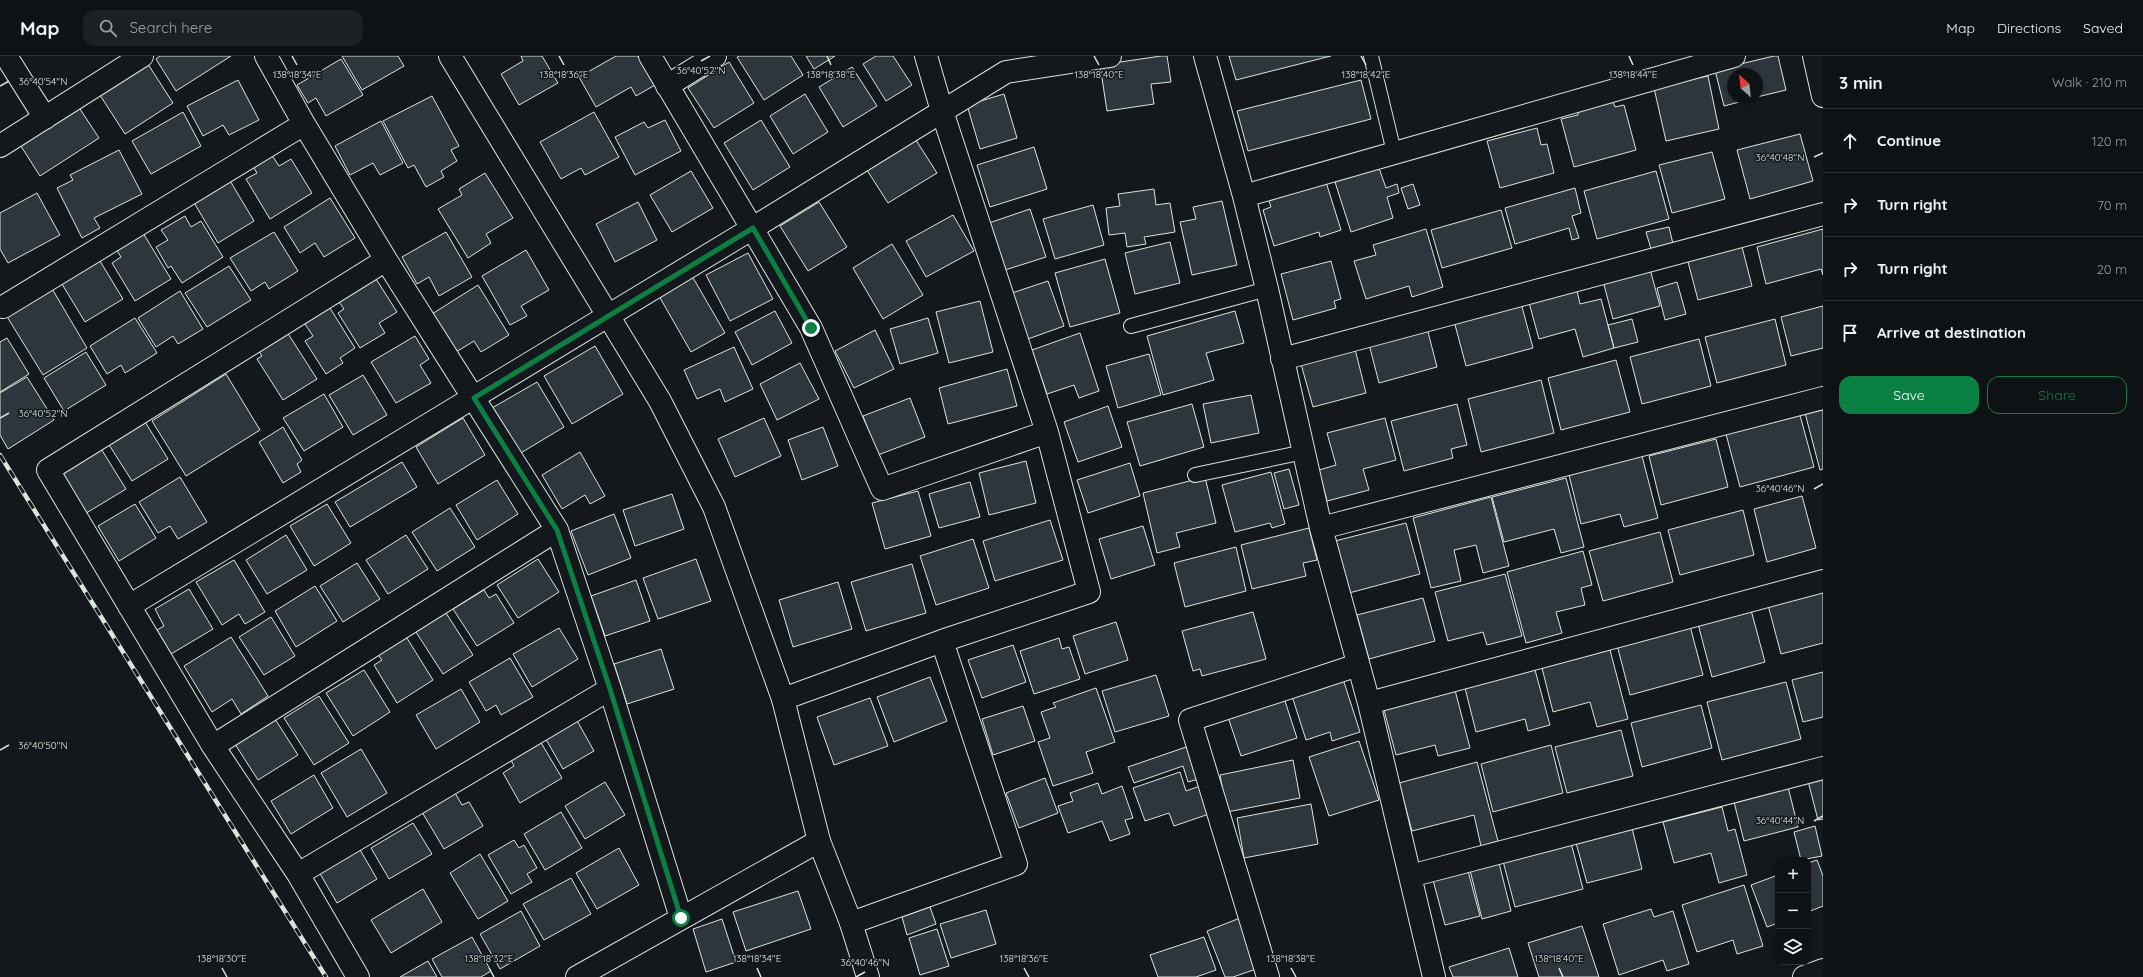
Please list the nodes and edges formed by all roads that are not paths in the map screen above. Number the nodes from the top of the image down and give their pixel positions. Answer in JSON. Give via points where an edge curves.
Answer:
{"nodes":[{"id":1,"x":6,"y":56,"type":"edge"},
{"id":2,"x":142,"y":56,"type":"edge"},
{"id":3,"x":266,"y":56,"type":"edge"},
{"id":4,"x":450,"y":56,"type":"edge"},
{"id":5,"x":650,"y":56,"type":"edge"},
{"id":6,"x":715,"y":56,"type":"edge"},
{"id":7,"x":926,"y":56,"type":"edge"},
{"id":8,"x":1110,"y":56,"type":"edge"},
{"id":9,"x":1205,"y":56,"type":"edge"},
{"id":10,"x":1371,"y":56,"type":"edge"},
{"id":11,"x":1734,"y":56,"type":"edge"},
{"id":12,"x":1814,"y":56,"type":"edge"},
{"id":13,"x":667,"y":86,"type":"junction"},
{"id":14,"x":1823,"y":96,"type":"edge"},
{"id":15,"x":942,"y":111,"type":"junction"},
{"id":16,"x":45,"y":118,"type":"junction"},
{"id":17,"x":304,"y":124,"type":"junction"},
{"id":18,"x":0,"y":146,"type":"edge"},
{"id":19,"x":1394,"y":152,"type":"junction"},
{"id":20,"x":1244,"y":196,"type":"junction"},
{"id":21,"x":1823,"y":214,"type":"edge"},
{"id":22,"x":753,"y":228,"type":"junction"},
{"id":23,"x":386,"y":260,"type":"junction"},
{"id":24,"x":1267,"y":289,"type":"junction"},
{"id":25,"x":1,"y":306,"type":"edge"},
{"id":26,"x":609,"y":315,"type":"junction"},
{"id":27,"x":1131,"y":326,"type":"dead end"},
{"id":28,"x":1282,"y":359,"type":"junction"},
{"id":29,"x":474,"y":398,"type":"junction"},
{"id":30,"x":1823,"y":398,"type":"edge"},
{"id":31,"x":1046,"y":432,"type":"junction"},
{"id":32,"x":1304,"y":452,"type":"junction"},
{"id":33,"x":1195,"y":476,"type":"dead end"},
{"id":34,"x":1320,"y":528,"type":"junction"},
{"id":35,"x":557,"y":530,"type":"junction"},
{"id":36,"x":1823,"y":581,"type":"edge"},
{"id":37,"x":129,"y":606,"type":"junction"},
{"id":38,"x":942,"y":641,"type":"junction"},
{"id":39,"x":1358,"y":665,"type":"junction"},
{"id":40,"x":610,"y":689,"type":"junction"},
{"id":41,"x":783,"y":699,"type":"junction"},
{"id":42,"x":1369,"y":703,"type":"junction"},
{"id":43,"x":213,"y":746,"type":"junction"},
{"id":44,"x":1823,"y":768,"type":"edge"},
{"id":45,"x":819,"y":842,"type":"junction"},
{"id":46,"x":298,"y":874,"type":"junction"},
{"id":47,"x":1410,"y":876,"type":"junction"},
{"id":48,"x":681,"y":918,"type":"junction"},
{"id":49,"x":851,"y":923,"type":"junction"},
{"id":50,"x":358,"y":977,"type":"edge"},
{"id":51,"x":577,"y":977,"type":"edge"},
{"id":52,"x":868,"y":977,"type":"edge"},
{"id":53,"x":1268,"y":977,"type":"edge"},
{"id":54,"x":1434,"y":977,"type":"edge"}],
"edges":[{"from":1,"to":16,"type":"street"},
{"from":2,"to":16,"type":"street"},
{"from":3,"to":17,"type":"street"},
{"from":4,"to":26,"type":"street"},
{"from":5,"to":13,"type":"street"},
{"from":6,"to":13,"type":"street"},
{"from":7,"to":15,"type":"street"},
{"from":8,"to":15,"type":"street","via":[[1006,72]]},
{"from":9,"to":20,"type":"street"},
{"from":10,"to":19,"type":"lane"},
{"from":11,"to":19,"type":"street"},
{"from":12,"to":14,"type":"street"},
{"from":13,"to":22,"type":"street"},
{"from":15,"to":22,"type":"street"},
{"from":15,"to":31,"type":"street"},
{"from":16,"to":18,"type":"street"},
{"from":17,"to":23,"type":"street"},
{"from":17,"to":25,"type":"street"},
{"from":19,"to":20,"type":"street"},
{"from":20,"to":24,"type":"street"},
{"from":21,"to":28,"type":"street"},
{"from":22,"to":26,"type":"street"},
{"from":22,"to":31,"type":"street","via":[[811,328],[882,489]]},
{"from":23,"to":29,"type":"street"},
{"from":23,"to":37,"type":"street","via":[[48,470]]},
{"from":24,"to":27,"type":"lane"},
{"from":24,"to":28,"type":"street"},
{"from":26,"to":29,"type":"street"},
{"from":26,"to":41,"type":"street","via":[[660,402],[714,507]]},
{"from":28,"to":32,"type":"street"},
{"from":29,"to":35,"type":"street"},
{"from":29,"to":37,"type":"street"},
{"from":30,"to":34,"type":"street"},
{"from":31,"to":38,"type":"street","via":[[1089,592]]},
{"from":32,"to":33,"type":"lane"},
{"from":32,"to":34,"type":"street"},
{"from":34,"to":39,"type":"street"},
{"from":35,"to":40,"type":"street"},
{"from":35,"to":43,"type":"street"},
{"from":36,"to":42,"type":"street"},
{"from":37,"to":43,"type":"street"},
{"from":38,"to":41,"type":"street"},
{"from":38,"to":49,"type":"street","via":[[1016,864]]},
{"from":39,"to":42,"type":"street"},
{"from":39,"to":53,"type":"street","via":[[1190,720]]},
{"from":40,"to":46,"type":"street"},
{"from":40,"to":48,"type":"street"},
{"from":41,"to":45,"type":"street"},
{"from":42,"to":47,"type":"street"},
{"from":43,"to":46,"type":"street"},
{"from":44,"to":47,"type":"street"},
{"from":45,"to":48,"type":"street"},
{"from":45,"to":49,"type":"street"},
{"from":46,"to":50,"type":"street"},
{"from":47,"to":54,"type":"street"},
{"from":48,"to":51,"type":"street"},
{"from":49,"to":52,"type":"street"}]}
